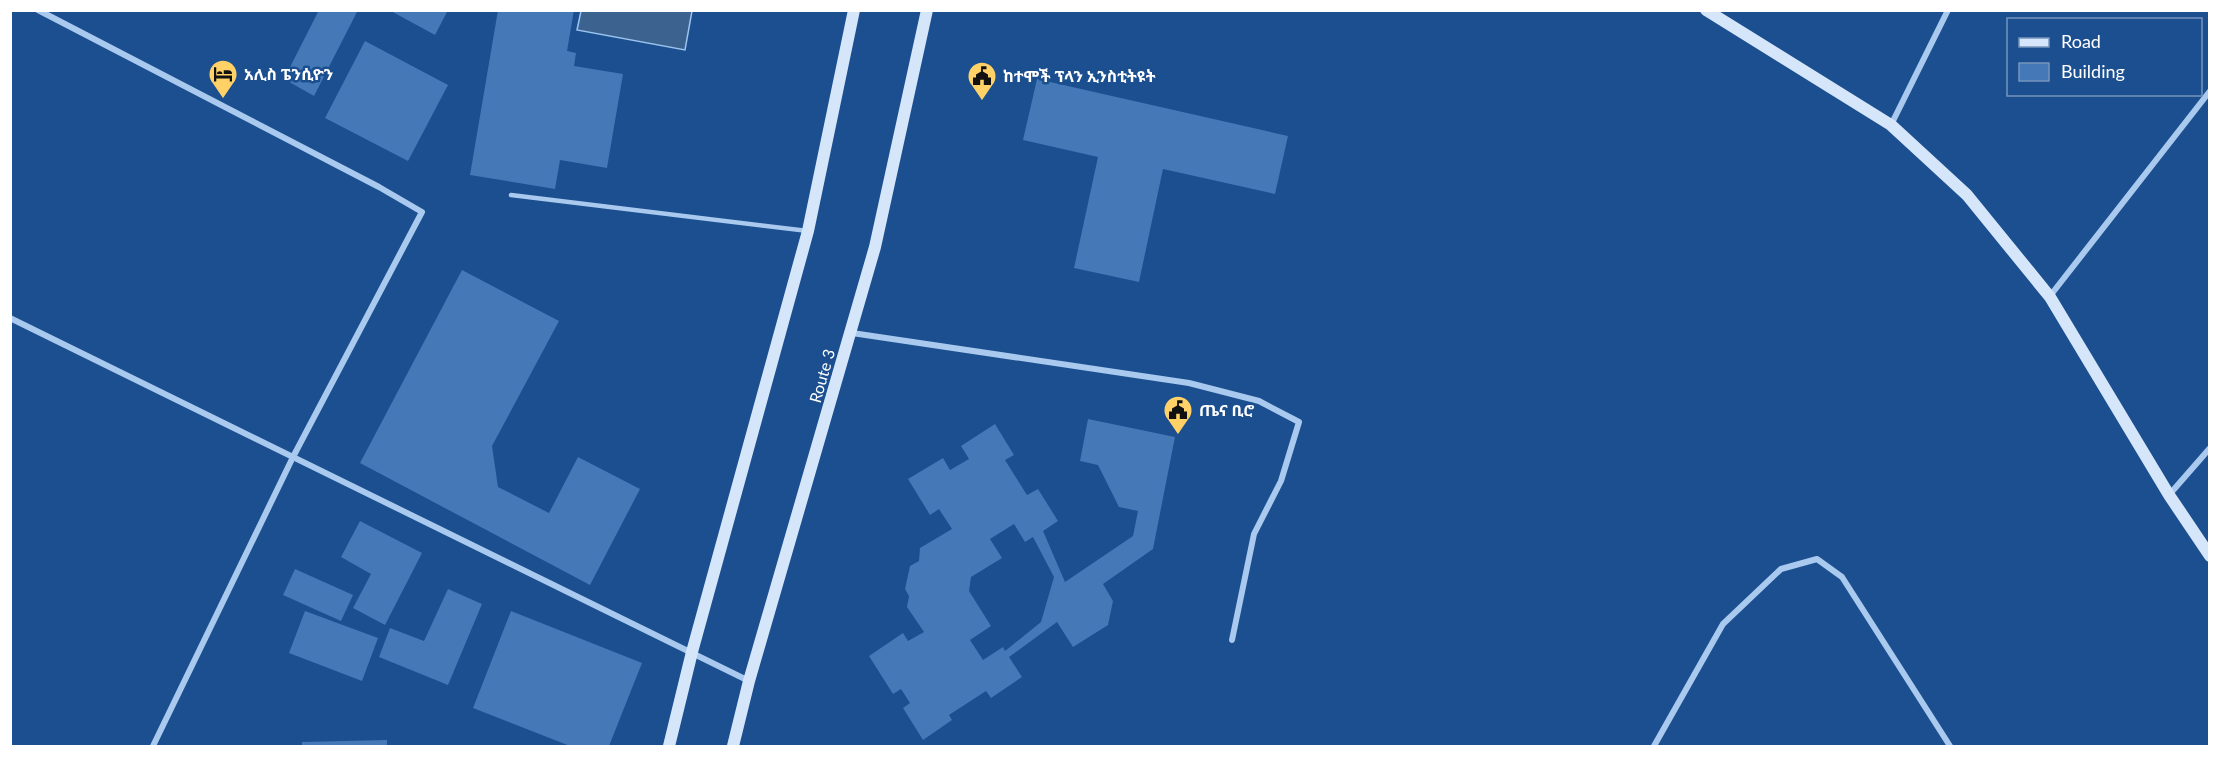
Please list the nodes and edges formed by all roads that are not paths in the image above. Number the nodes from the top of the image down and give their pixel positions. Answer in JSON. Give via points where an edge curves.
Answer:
{"nodes":[{"id":1,"x":38,"y":10,"type":"edge"},
{"id":2,"x":854,"y":10,"type":"edge"},
{"id":3,"x":927,"y":10,"type":"edge"},
{"id":4,"x":1706,"y":10,"type":"edge"},
{"id":5,"x":1948,"y":10,"type":"edge"},
{"id":6,"x":2210,"y":91,"type":"edge"},
{"id":7,"x":1891,"y":125,"type":"junction"},
{"id":8,"x":511,"y":195,"type":"dead end"},
{"id":9,"x":808,"y":231,"type":"junction"},
{"id":10,"x":2050,"y":297,"type":"junction"},
{"id":11,"x":10,"y":318,"type":"edge"},
{"id":12,"x":852,"y":333,"type":"junction"},
{"id":13,"x":2210,"y":448,"type":"edge"},
{"id":14,"x":293,"y":457,"type":"junction"},
{"id":15,"x":2169,"y":495,"type":"junction"},
{"id":16,"x":2210,"y":556,"type":"edge"},
{"id":17,"x":1232,"y":640,"type":"dead end"},
{"id":18,"x":692,"y":652,"type":"junction"},
{"id":19,"x":749,"y":681,"type":"junction"},
{"id":20,"x":153,"y":747,"type":"edge"},
{"id":21,"x":669,"y":747,"type":"edge"},
{"id":22,"x":733,"y":747,"type":"edge"},
{"id":23,"x":1654,"y":747,"type":"edge"},
{"id":24,"x":1950,"y":747,"type":"edge"}],
"edges":[{"from":1,"to":14,"type":"street","via":[[422,212]]},
{"from":2,"to":9,"type":"main road"},
{"from":3,"to":12,"type":"main road","name":"Route 3","via":[[875,248]]},
{"from":4,"to":7,"type":"main road"},
{"from":5,"to":7,"type":"street"},
{"from":6,"to":10,"type":"street"},
{"from":7,"to":10,"type":"main road","via":[[1967,195]]},
{"from":8,"to":9,"type":"lane"},
{"from":9,"to":18,"type":"main road"},
{"from":10,"to":15,"type":"main road"},
{"from":11,"to":14,"type":"street"},
{"from":12,"to":17,"type":"street","via":[[1189,382],[1259,401],[1299,422],[1281,481],[1254,534]]},
{"from":12,"to":19,"type":"main road","name":"Route 3"},
{"from":13,"to":15,"type":"street"},
{"from":14,"to":18,"type":"street"},
{"from":14,"to":20,"type":"street"},
{"from":15,"to":16,"type":"main road"},
{"from":18,"to":19,"type":"street"},
{"from":18,"to":21,"type":"main road"},
{"from":19,"to":22,"type":"main road","name":"Route 3"},
{"from":23,"to":24,"type":"street","via":[[1723,624],[1781,570],[1816,559],[1842,577]]}]}
